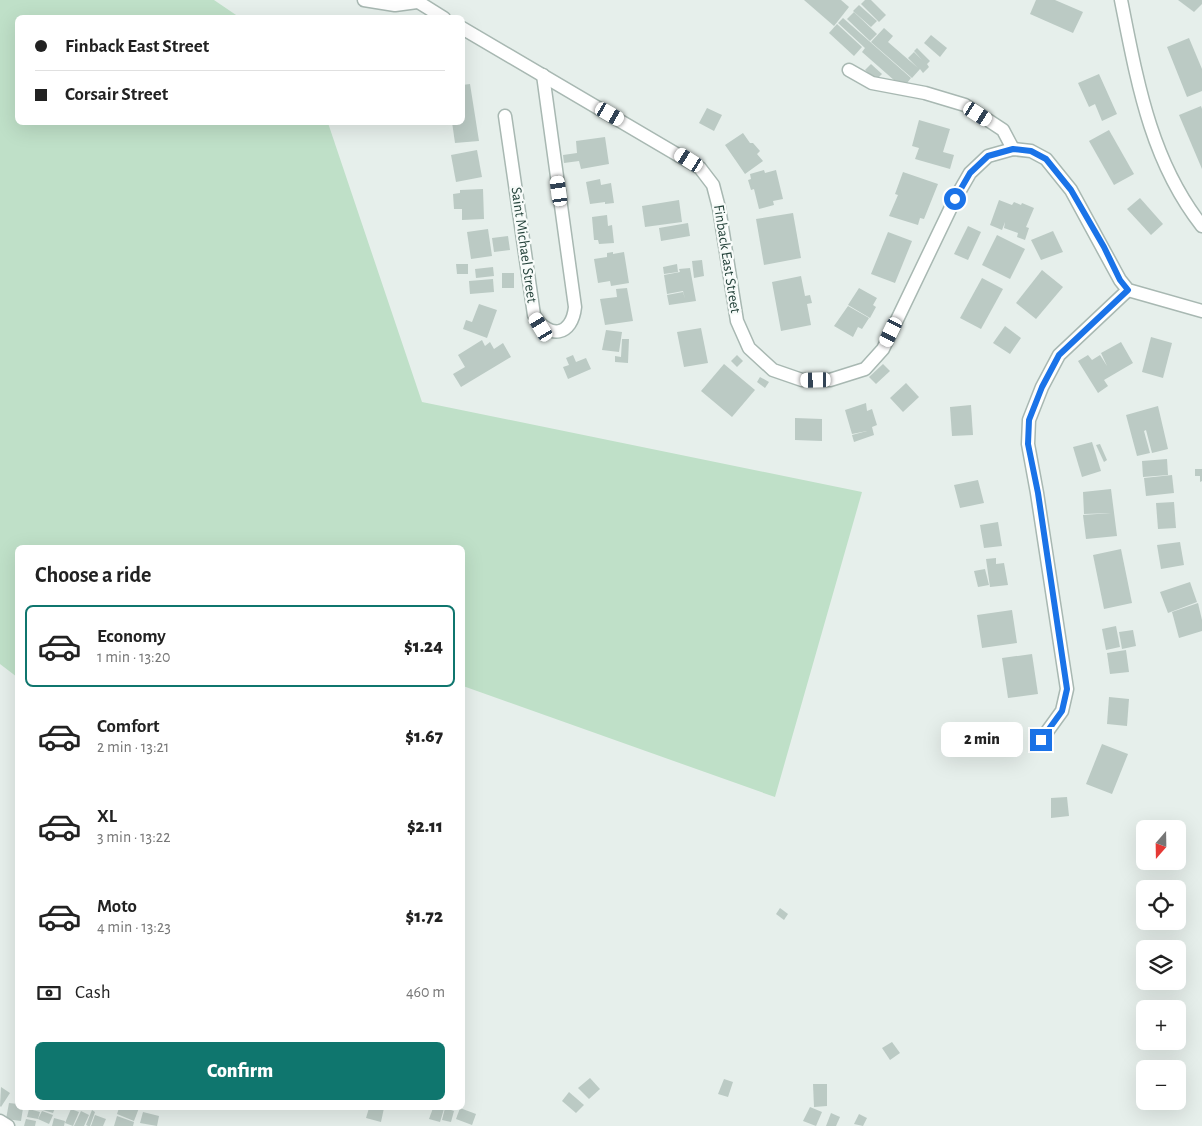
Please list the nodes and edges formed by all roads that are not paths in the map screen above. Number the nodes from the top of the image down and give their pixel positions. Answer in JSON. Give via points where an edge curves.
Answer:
{"nodes":[{"id":1,"x":364,"y":0,"type":"edge"},
{"id":2,"x":1121,"y":0,"type":"edge"},
{"id":3,"x":416,"y":1,"type":"edge"},
{"id":4,"x":439,"y":15,"type":"edge"},
{"id":5,"x":465,"y":30,"type":"edge"},
{"id":6,"x":849,"y":70,"type":"dead end"},
{"id":7,"x":543,"y":75,"type":"junction"},
{"id":8,"x":505,"y":116,"type":"dead end"},
{"id":9,"x":1013,"y":149,"type":"junction"},
{"id":10,"x":1202,"y":226,"type":"edge"},
{"id":11,"x":1128,"y":290,"type":"junction"},
{"id":12,"x":1202,"y":312,"type":"edge"},
{"id":13,"x":1041,"y":740,"type":"dead end"},
{"id":14,"x":0,"y":1122,"type":"edge"},
{"id":15,"x":8,"y":1126,"type":"edge"}],
"edges":[{"from":1,"to":3,"type":"street","via":[[395,4]]},
{"from":2,"to":10,"type":"street","via":[[1144,110],[1181,196]]},
{"from":3,"to":4,"type":"street"},
{"from":5,"to":7,"type":"street","name":"Finback East Street"},
{"from":6,"to":9,"type":"street","via":[[872,83],[965,105],[1003,130]]},
{"from":7,"to":8,"type":"street","name":"Saint Michael Street","via":[[576,306],[574,320],[565,329],[554,331],[541,327],[534,315]]},
{"from":7,"to":9,"type":"street","name":"Finback East Street","via":[[700,168],[713,185],[737,321],[749,348],[773,370],[802,380],[830,380],[865,369],[883,349],[970,173],[988,156]]},
{"from":9,"to":11,"type":"street","name":"Finback East Street","via":[[1031,151],[1046,159],[1071,190]]},
{"from":11,"to":12,"type":"street"},
{"from":11,"to":13,"type":"street","via":[[1059,355],[1029,420],[1028,444],[1067,689],[1062,711]]},
{"from":14,"to":15,"type":"street"}]}
